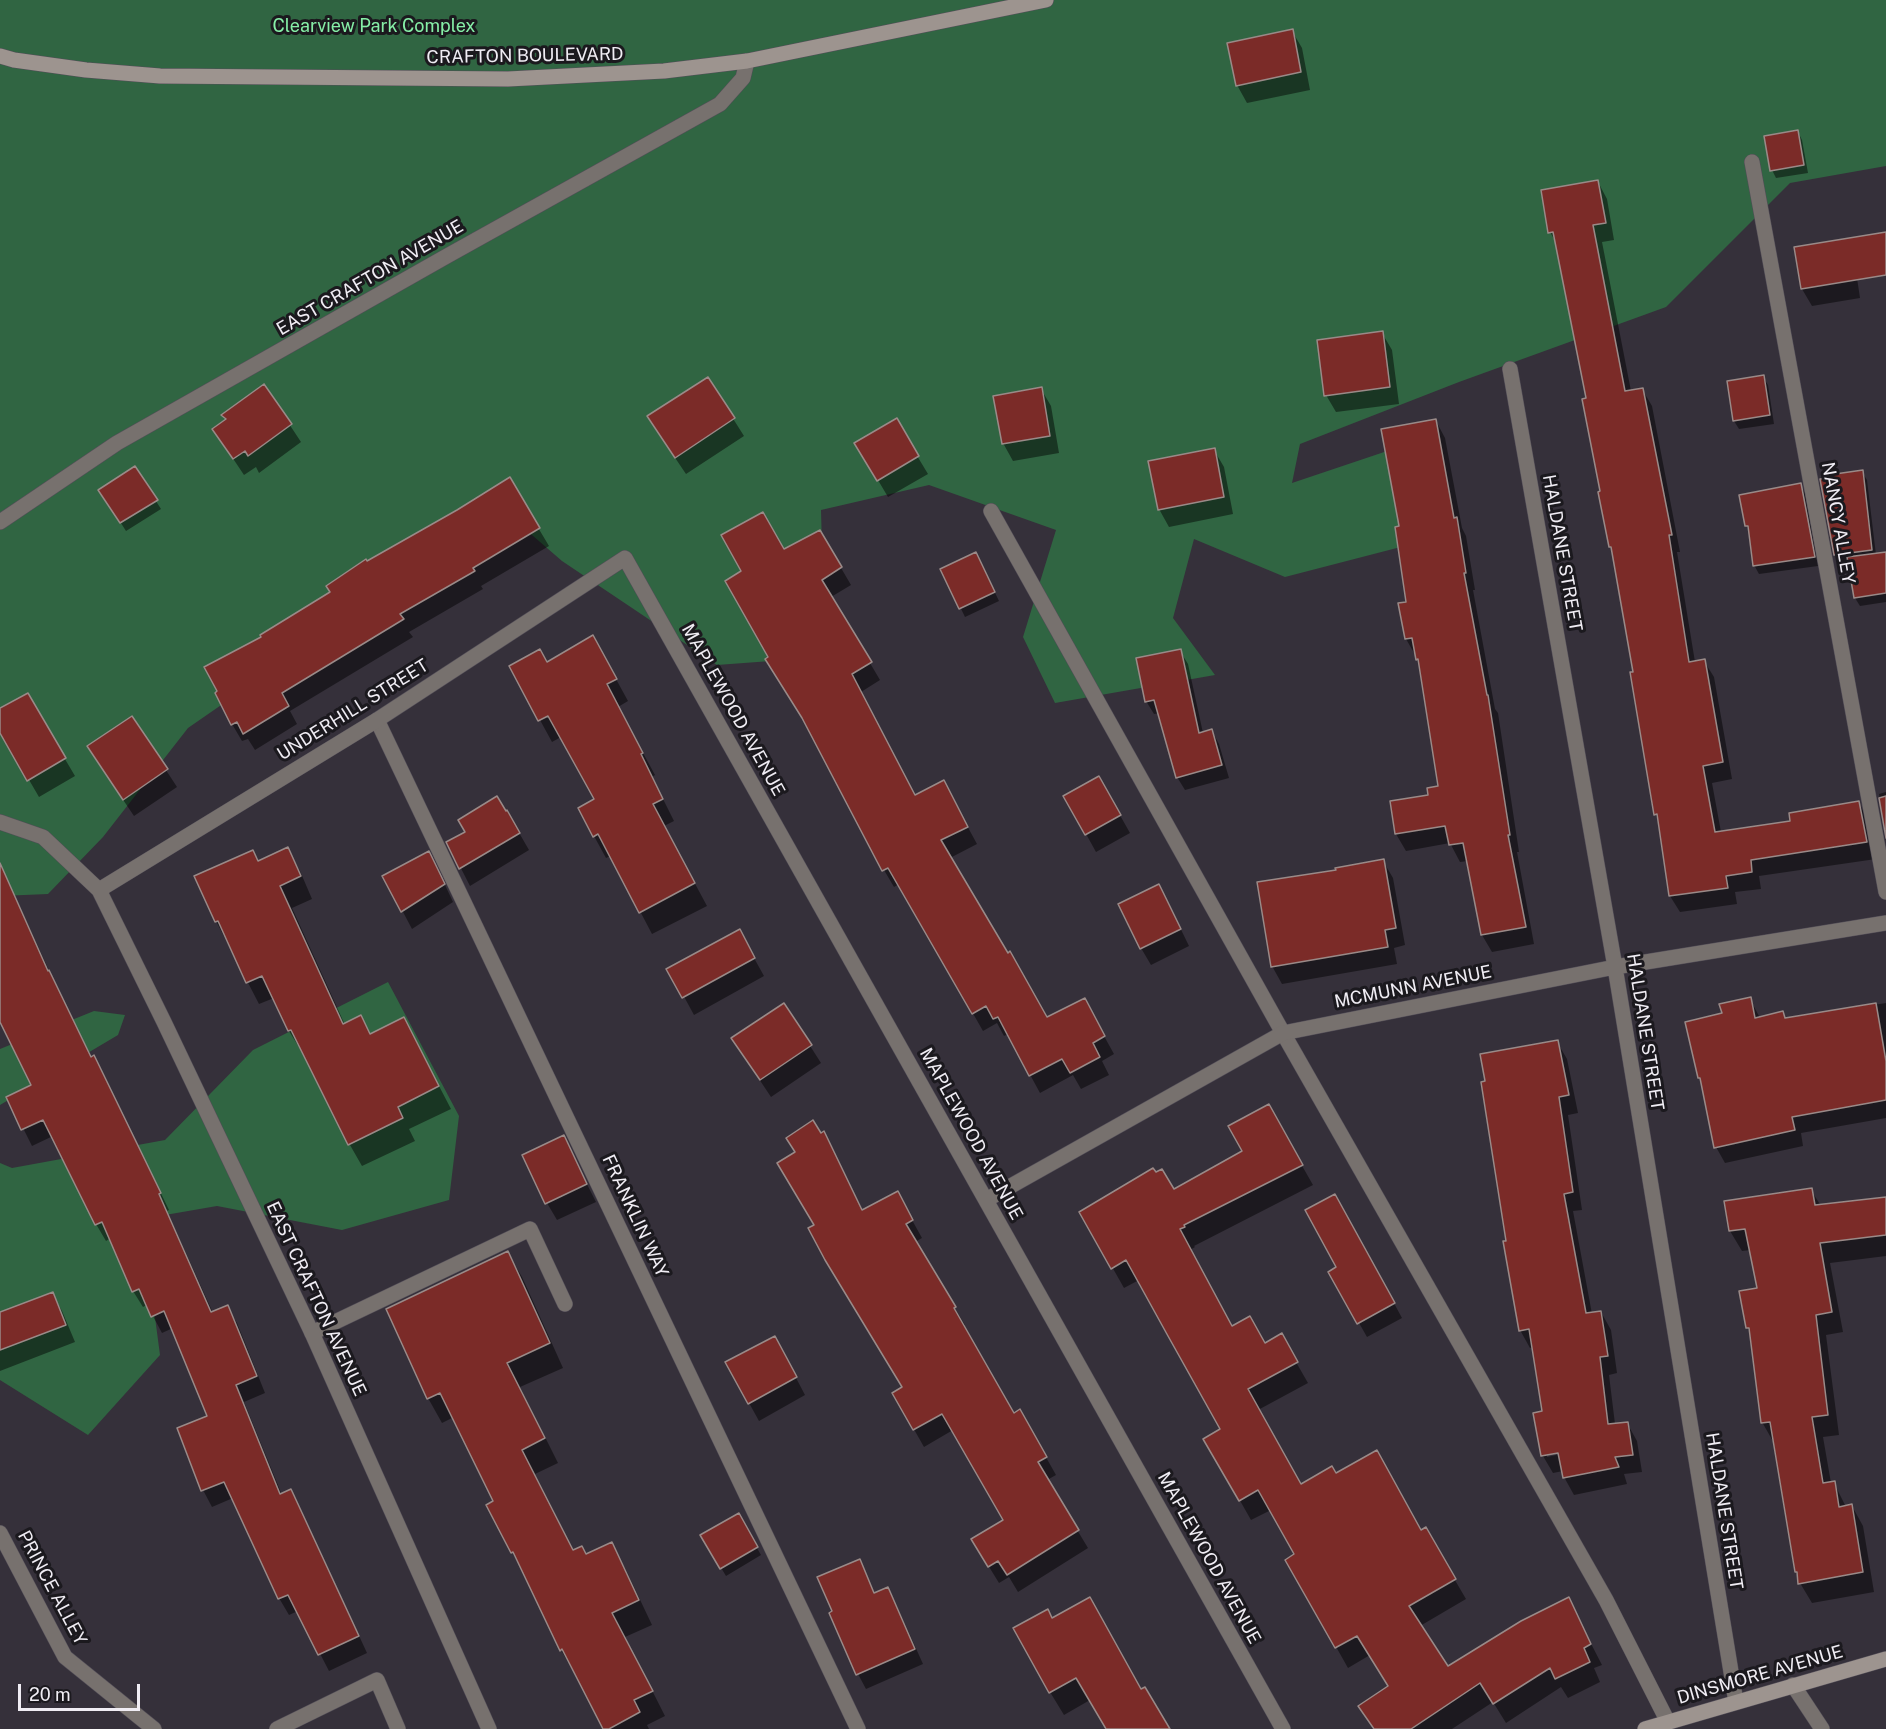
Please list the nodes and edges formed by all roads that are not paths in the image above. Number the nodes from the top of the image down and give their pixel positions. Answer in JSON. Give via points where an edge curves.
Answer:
{"nodes":[{"id":1,"x":1046,"y":0,"type":"edge"},
{"id":2,"x":0,"y":56,"type":"edge"},
{"id":3,"x":747,"y":62,"type":"junction"},
{"id":4,"x":1752,"y":162,"type":"dead end"},
{"id":5,"x":1510,"y":369,"type":"dead end"},
{"id":6,"x":991,"y":511,"type":"dead end"},
{"id":7,"x":0,"y":522,"type":"edge"},
{"id":8,"x":625,"y":558,"type":"joint"},
{"id":9,"x":377,"y":720,"type":"junction"},
{"id":10,"x":0,"y":822,"type":"edge"},
{"id":11,"x":99,"y":890,"type":"junction"},
{"id":12,"x":1886,"y":892,"type":"edge"},
{"id":13,"x":1886,"y":922,"type":"edge"},
{"id":14,"x":1615,"y":967,"type":"junction"},
{"id":15,"x":1283,"y":1033,"type":"junction"},
{"id":16,"x":986,"y":1200,"type":"junction"},
{"id":17,"x":565,"y":1304,"type":"dead end"},
{"id":18,"x":312,"y":1333,"type":"junction"},
{"id":19,"x":0,"y":1533,"type":"edge"},
{"id":20,"x":1886,"y":1659,"type":"edge"},
{"id":21,"x":1793,"y":1685,"type":"junction"},
{"id":22,"x":1736,"y":1702,"type":"junction"},
{"id":23,"x":1668,"y":1722,"type":"junction"},
{"id":24,"x":154,"y":1729,"type":"edge"},
{"id":25,"x":276,"y":1729,"type":"edge"},
{"id":26,"x":398,"y":1729,"type":"edge"},
{"id":27,"x":489,"y":1729,"type":"edge"},
{"id":28,"x":858,"y":1729,"type":"edge"},
{"id":29,"x":1283,"y":1729,"type":"edge"},
{"id":30,"x":1645,"y":1729,"type":"edge"},
{"id":31,"x":1822,"y":1729,"type":"edge"}],
"edges":[{"from":1,"to":3,"type":"main road","name":"CRAFTON BOULEVARD"},
{"from":2,"to":3,"type":"main road","name":"CRAFTON BOULEVARD","via":[[86,70],[160,76],[508,79],[664,71]]},
{"from":3,"to":7,"type":"street","name":"EAST CRAFTON AVENUE","via":[[743,78],[720,104],[117,443]]},
{"from":4,"to":12,"type":"street","name":"NANCY ALLEY"},
{"from":5,"to":14,"type":"street","name":"HALDANE STREET"},
{"from":6,"to":15,"type":"street"},
{"from":8,"to":9,"type":"street","name":"UNDERHILL STREET"},
{"from":8,"to":16,"type":"street","name":"MAPLEWOOD AVENUE"},
{"from":9,"to":11,"type":"street","name":"UNDERHILL STREET"},
{"from":9,"to":28,"type":"street","name":"FRANKLIN WAY"},
{"from":10,"to":11,"type":"street","via":[[43,837]]},
{"from":11,"to":18,"type":"street","name":"EAST CRAFTON AVENUE"},
{"from":13,"to":14,"type":"street","name":"MCMUNN AVENUE"},
{"from":14,"to":15,"type":"street","name":"MCMUNN AVENUE"},
{"from":14,"to":22,"type":"street","name":"HALDANE STREET"},
{"from":15,"to":16,"type":"street","name":"MCMUNN AVENUE"},
{"from":15,"to":23,"type":"street","via":[[1606,1600]]},
{"from":16,"to":29,"type":"street","name":"MAPLEWOOD AVENUE"},
{"from":17,"to":18,"type":"street","via":[[530,1229]]},
{"from":18,"to":27,"type":"street","name":"EAST CRAFTON AVENUE"},
{"from":19,"to":24,"type":"street","name":"PRINCE ALLEY","via":[[65,1657]]},
{"from":20,"to":21,"type":"main road","name":"DINSMORE AVENUE"},
{"from":21,"to":22,"type":"main road","name":"DINSMORE AVENUE"},
{"from":21,"to":31,"type":"street"},
{"from":22,"to":23,"type":"main road","name":"DINSMORE AVENUE"},
{"from":23,"to":30,"type":"main road","name":"DINSMORE AVENUE"},
{"from":25,"to":26,"type":"street","via":[[376,1680]]}]}
